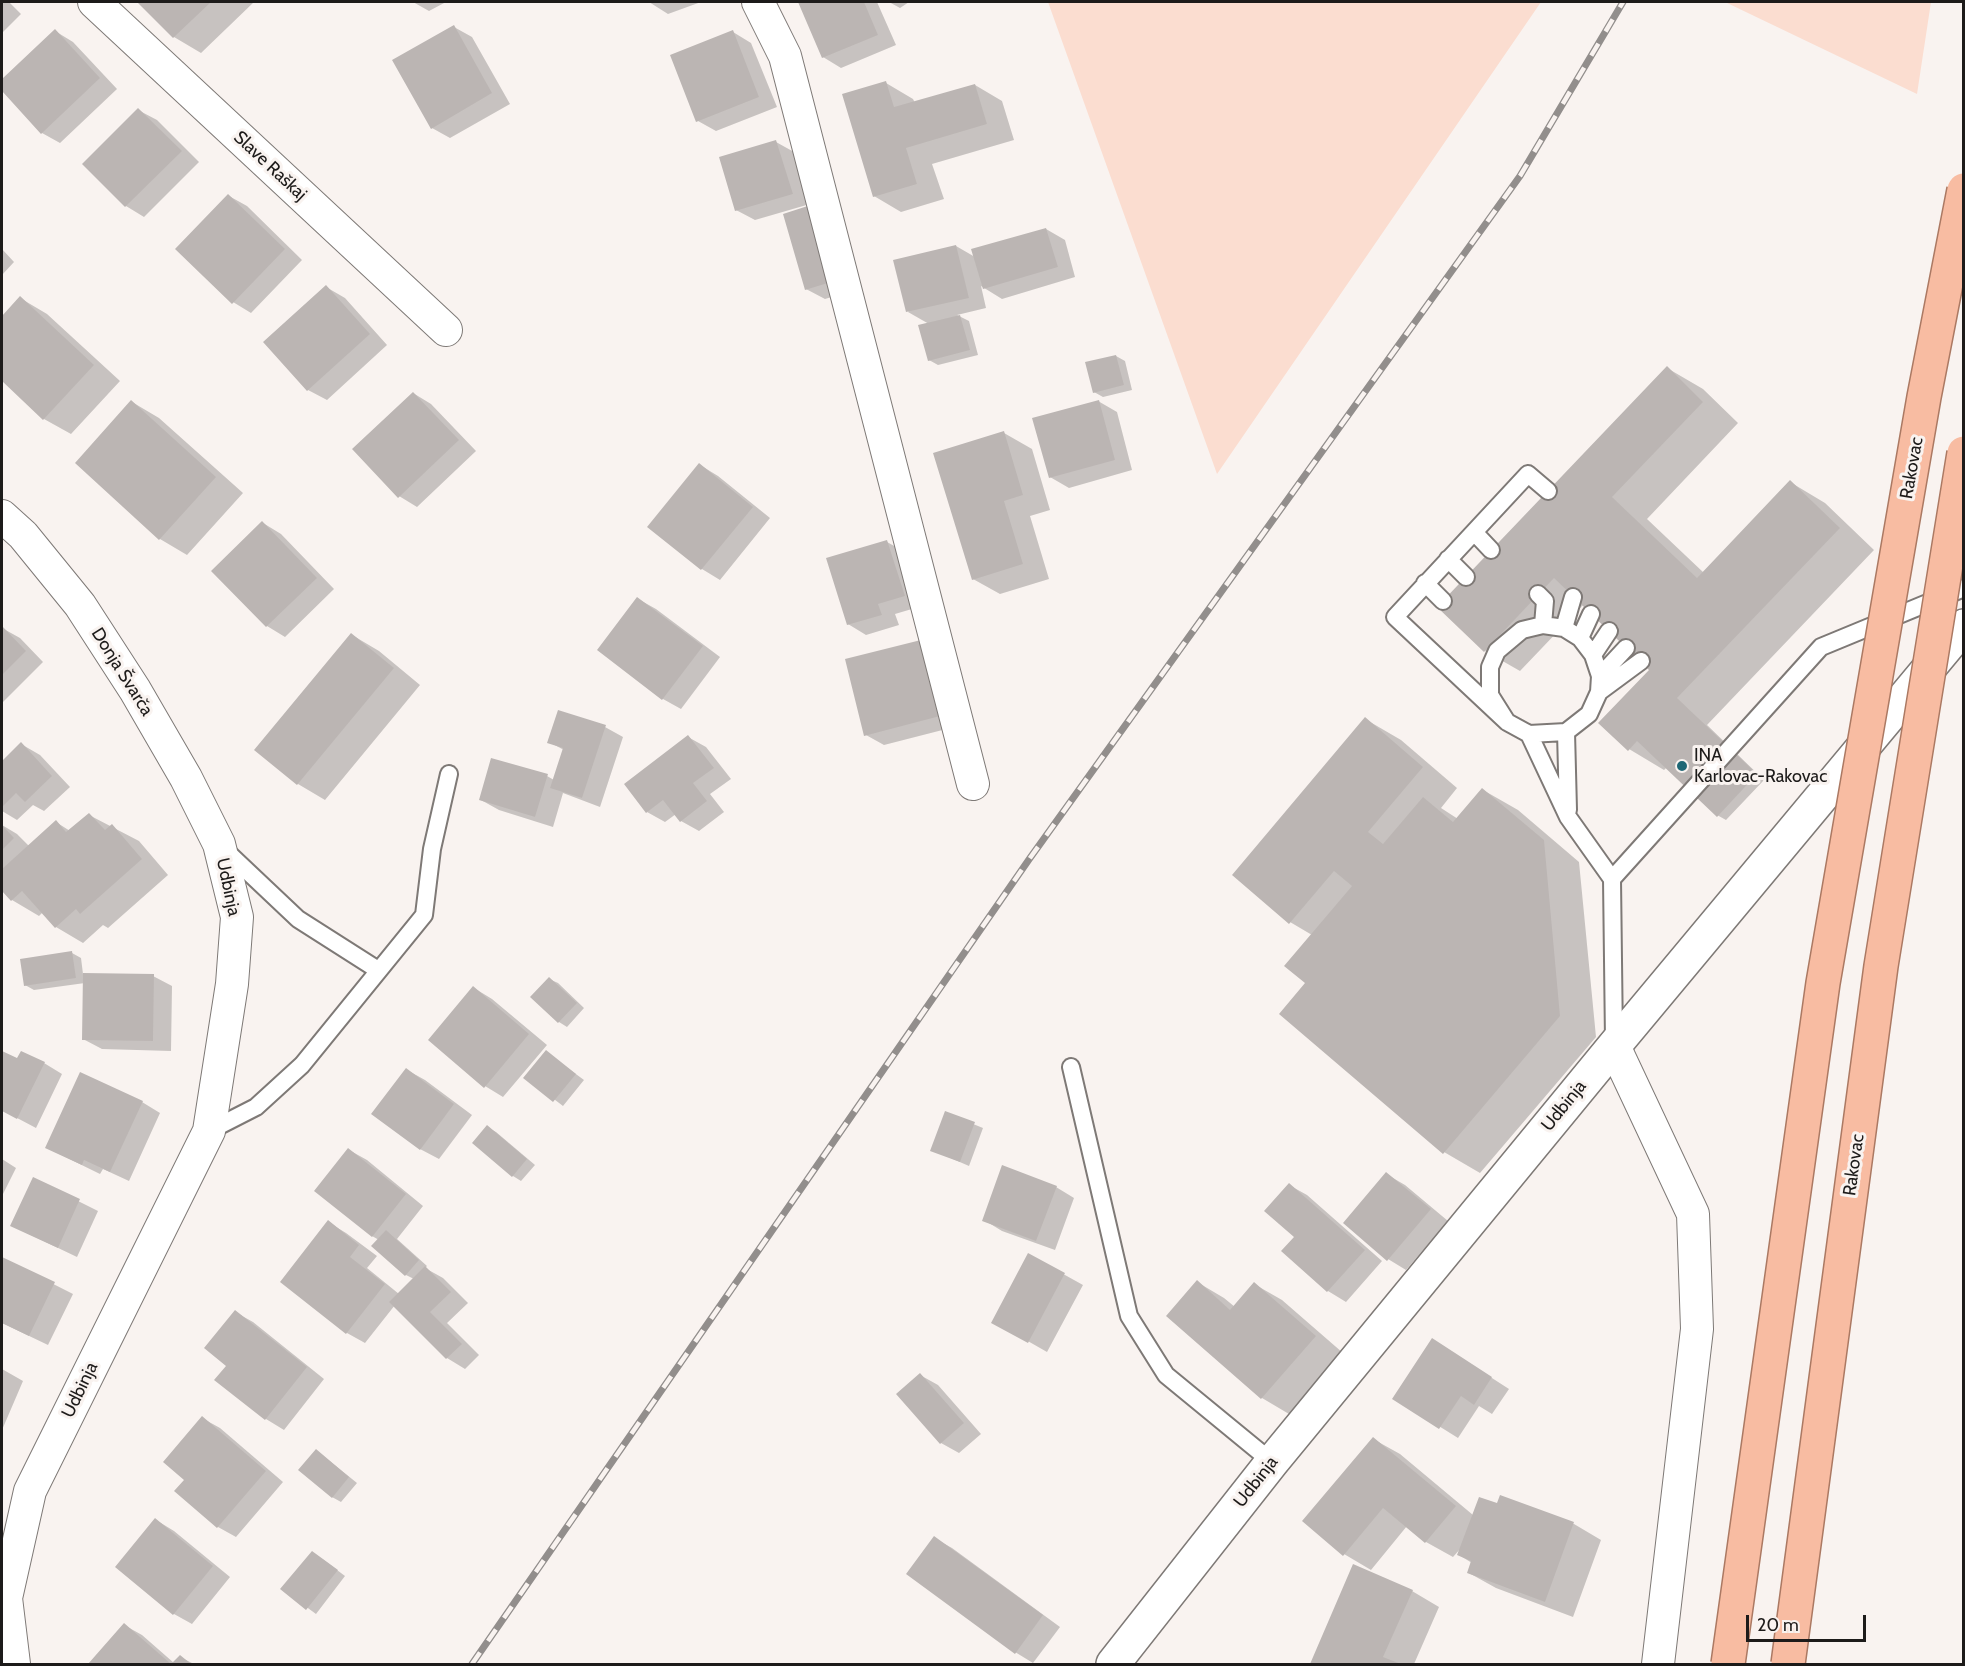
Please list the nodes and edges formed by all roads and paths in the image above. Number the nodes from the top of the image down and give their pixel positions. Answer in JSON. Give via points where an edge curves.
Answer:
{"nodes":[{"id":1,"x":94,"y":2,"type":"edge"},
{"id":2,"x":758,"y":2,"type":"edge"},
{"id":3,"x":1964,"y":190,"type":"edge"},
{"id":4,"x":447,"y":330,"type":"dead end"},
{"id":5,"x":1964,"y":453,"type":"edge"},
{"id":6,"x":1548,"y":491,"type":"dead end"},
{"id":7,"x":2,"y":516,"type":"edge"},
{"id":8,"x":1474,"y":532,"type":"junction"},
{"id":9,"x":1491,"y":550,"type":"dead end"},
{"id":10,"x":1448,"y":560,"type":"junction"},
{"id":11,"x":1466,"y":577,"type":"dead end"},
{"id":12,"x":1425,"y":583,"type":"junction"},
{"id":13,"x":1964,"y":588,"type":"edge"},
{"id":14,"x":1538,"y":594,"type":"dead end"},
{"id":15,"x":1573,"y":597,"type":"dead end"},
{"id":16,"x":1443,"y":601,"type":"dead end"},
{"id":17,"x":1591,"y":614,"type":"dead end"},
{"id":18,"x":1543,"y":625,"type":"junction"},
{"id":19,"x":1964,"y":626,"type":"edge"},
{"id":20,"x":1564,"y":628,"type":"junction"},
{"id":21,"x":1609,"y":631,"type":"dead end"},
{"id":22,"x":1580,"y":638,"type":"junction"},
{"id":23,"x":1626,"y":648,"type":"dead end"},
{"id":24,"x":1593,"y":655,"type":"junction"},
{"id":25,"x":1641,"y":661,"type":"dead end"},
{"id":26,"x":1599,"y":684,"type":"junction"},
{"id":27,"x":1507,"y":722,"type":"junction"},
{"id":28,"x":1566,"y":732,"type":"junction"},
{"id":29,"x":1529,"y":734,"type":"junction"},
{"id":30,"x":449,"y":774,"type":"dead end"},
{"id":31,"x":973,"y":784,"type":"dead end"},
{"id":32,"x":1568,"y":817,"type":"junction"},
{"id":33,"x":219,"y":844,"type":"junction"},
{"id":34,"x":1612,"y":879,"type":"junction"},
{"id":35,"x":378,"y":970,"type":"junction"},
{"id":36,"x":1614,"y":1046,"type":"junction"},
{"id":37,"x":1071,"y":1067,"type":"dead end"},
{"id":38,"x":209,"y":1131,"type":"junction"},
{"id":39,"x":1272,"y":1462,"type":"junction"},
{"id":40,"x":14,"y":1665,"type":"edge"},
{"id":41,"x":1113,"y":1665,"type":"edge"},
{"id":42,"x":1658,"y":1665,"type":"edge"},
{"id":43,"x":1728,"y":1665,"type":"edge"},
{"id":44,"x":1788,"y":1665,"type":"edge"}],
"edges":[{"from":1,"to":4,"type":"street","name":"Slave Raškaj"},
{"from":2,"to":31,"type":"street","via":[[784,56]]},
{"from":3,"to":43,"type":"highway","name":"Rakovac","bridge":true,"via":[[1922,409],[1823,983]]},
{"from":5,"to":44,"type":"highway","name":"Rakovac","bridge":true,"via":[[1881,966]]},
{"from":6,"to":8,"type":"lane","via":[[1528,474]]},
{"from":7,"to":33,"type":"street","name":"Donja Švarča","via":[[23,535],[80,605],[135,690]]},
{"from":8,"to":9,"type":"lane"},
{"from":8,"to":10,"type":"lane"},
{"from":10,"to":11,"type":"lane"},
{"from":10,"to":12,"type":"lane"},
{"from":12,"to":16,"type":"lane"},
{"from":12,"to":27,"type":"lane","via":[[1395,616]]},
{"from":13,"to":34,"type":"lane","via":[[1821,646]]},
{"from":14,"to":18,"type":"lane","via":[[1545,601]]},
{"from":15,"to":20,"type":"lane"},
{"from":17,"to":22,"type":"lane"},
{"from":18,"to":20,"type":"lane"},
{"from":18,"to":27,"type":"lane","via":[[1517,626],[1494,648],[1490,695]]},
{"from":19,"to":36,"type":"main road"},
{"from":20,"to":22,"type":"lane"},
{"from":21,"to":24,"type":"lane"},
{"from":22,"to":24,"type":"lane"},
{"from":23,"to":26,"type":"lane"},
{"from":24,"to":26,"type":"lane"},
{"from":25,"to":26,"type":"lane"},
{"from":26,"to":28,"type":"lane","via":[[1589,714]]},
{"from":27,"to":29,"type":"lane"},
{"from":28,"to":29,"type":"lane"},
{"from":28,"to":32,"type":"lane"},
{"from":29,"to":32,"type":"lane"},
{"from":30,"to":35,"type":"lane","via":[[432,849],[424,915]]},
{"from":32,"to":34,"type":"lane"},
{"from":33,"to":35,"type":"lane","name":"Udbinja","via":[[298,919]]},
{"from":33,"to":38,"type":"street","name":"Udbinja","via":[[237,917],[232,984]]},
{"from":34,"to":36,"type":"lane"},
{"from":35,"to":38,"type":"lane","via":[[302,1065],[256,1107]]},
{"from":36,"to":39,"type":"main road","name":"Udbinja"},
{"from":36,"to":42,"type":"street","via":[[1693,1214],[1696,1329]]},
{"from":37,"to":39,"type":"lane","via":[[1129,1316],[1166,1375]]},
{"from":38,"to":40,"type":"street","name":"Udbinja","via":[[30,1491],[6,1598]]},
{"from":39,"to":41,"type":"main road","name":"Udbinja"}]}
